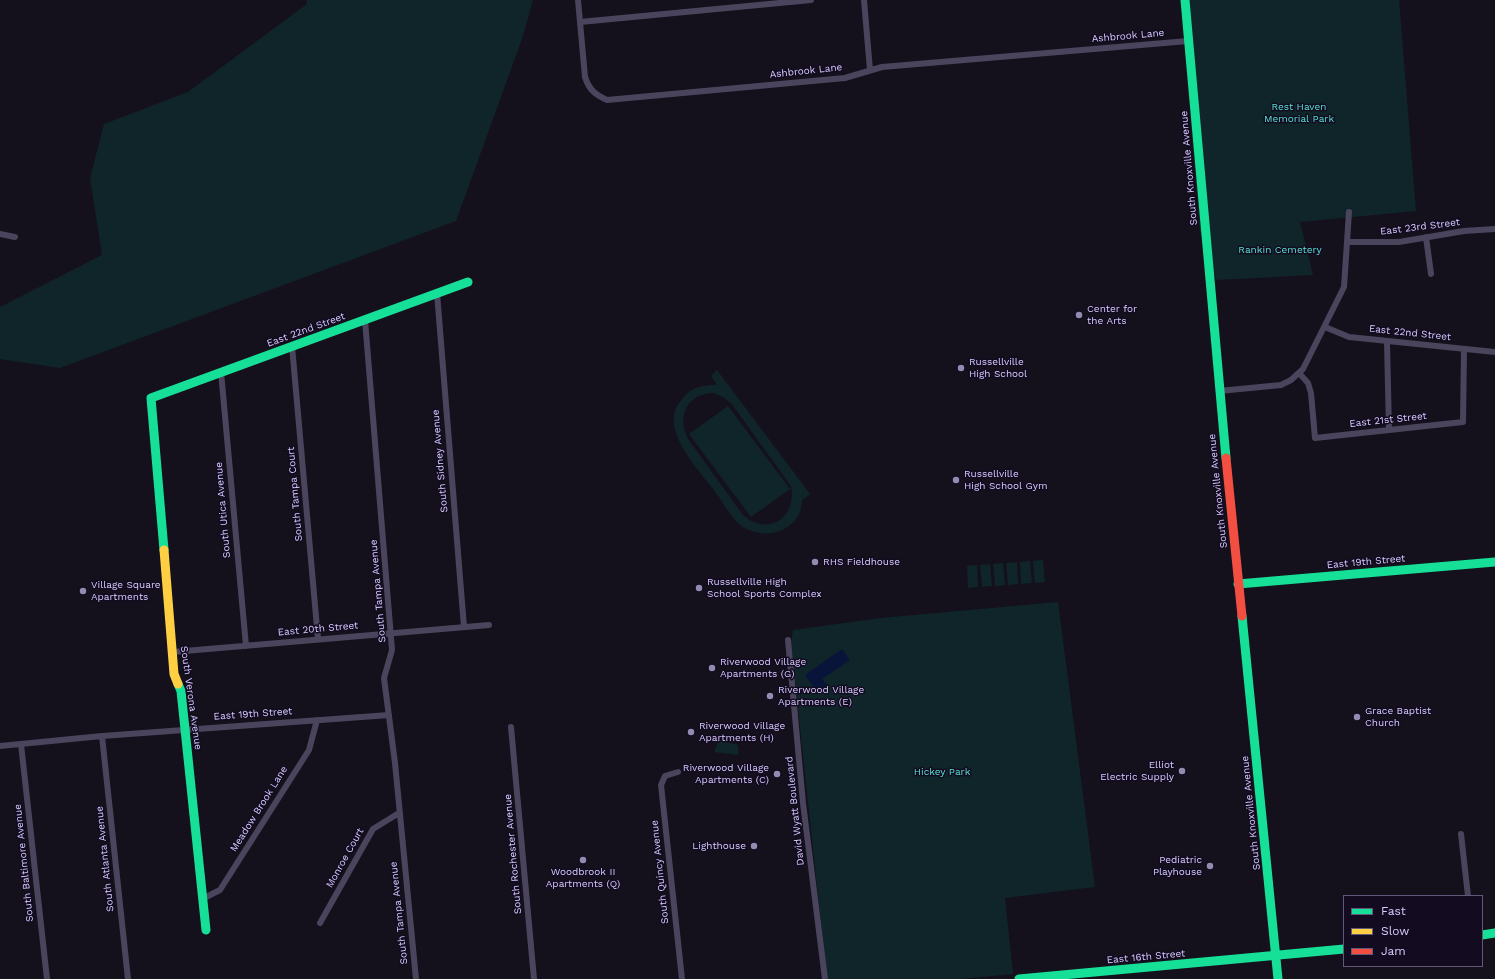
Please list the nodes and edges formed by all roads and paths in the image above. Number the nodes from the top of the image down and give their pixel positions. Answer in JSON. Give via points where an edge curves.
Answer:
{"nodes":[{"id":1,"x":578,"y":0,"type":"edge"},
{"id":2,"x":810,"y":0,"type":"edge"},
{"id":3,"x":864,"y":0,"type":"edge"},
{"id":4,"x":1185,"y":0,"type":"edge"},
{"id":5,"x":580,"y":22,"type":"junction"},
{"id":6,"x":1188,"y":41,"type":"junction"},
{"id":7,"x":870,"y":70,"type":"junction"},
{"id":8,"x":1349,"y":212,"type":"dead end"},
{"id":9,"x":1495,"y":229,"type":"edge"},
{"id":10,"x":0,"y":234,"type":"edge"},
{"id":11,"x":15,"y":237,"type":"dead end"},
{"id":12,"x":1426,"y":237,"type":"junction"},
{"id":13,"x":1348,"y":242,"type":"junction"},
{"id":14,"x":1431,"y":274,"type":"dead end"},
{"id":15,"x":468,"y":282,"type":"dead end"},
{"id":16,"x":436,"y":293,"type":"junction"},
{"id":17,"x":364,"y":320,"type":"junction"},
{"id":18,"x":1325,"y":327,"type":"junction"},
{"id":19,"x":1387,"y":342,"type":"junction"},
{"id":20,"x":292,"y":346,"type":"junction"},
{"id":21,"x":1464,"y":350,"type":"junction"},
{"id":22,"x":1495,"y":352,"type":"edge"},
{"id":23,"x":221,"y":372,"type":"junction"},
{"id":24,"x":1299,"y":373,"type":"junction"},
{"id":25,"x":1219,"y":391,"type":"junction"},
{"id":26,"x":151,"y":398,"type":"joint"},
{"id":27,"x":1389,"y":430,"type":"junction"},
{"id":28,"x":1495,"y":562,"type":"edge"},
{"id":29,"x":1238,"y":584,"type":"junction"},
{"id":30,"x":489,"y":625,"type":"dead end"},
{"id":31,"x":464,"y":627,"type":"junction"},
{"id":32,"x":391,"y":633,"type":"junction"},
{"id":33,"x":318,"y":639,"type":"junction"},
{"id":34,"x":788,"y":640,"type":"dead end"},
{"id":35,"x":246,"y":646,"type":"junction"},
{"id":36,"x":173,"y":652,"type":"junction"},
{"id":37,"x":389,"y":715,"type":"junction"},
{"id":38,"x":317,"y":720,"type":"junction"},
{"id":39,"x":511,"y":727,"type":"dead end"},
{"id":40,"x":185,"y":731,"type":"junction"},
{"id":41,"x":102,"y":736,"type":"junction"},
{"id":42,"x":22,"y":744,"type":"junction"},
{"id":43,"x":0,"y":746,"type":"edge"},
{"id":44,"x":678,"y":772,"type":"dead end"},
{"id":45,"x":399,"y":813,"type":"junction"},
{"id":46,"x":1461,"y":834,"type":"dead end"},
{"id":47,"x":1468,"y":895,"type":"edge"},
{"id":48,"x":204,"y":898,"type":"junction"},
{"id":49,"x":320,"y":923,"type":"dead end"},
{"id":50,"x":206,"y":930,"type":"dead end"},
{"id":51,"x":1495,"y":933,"type":"edge"},
{"id":52,"x":1483,"y":934,"type":"edge"},
{"id":53,"x":1343,"y":949,"type":"edge"},
{"id":54,"x":1276,"y":956,"type":"junction"},
{"id":55,"x":47,"y":979,"type":"edge"},
{"id":56,"x":128,"y":979,"type":"edge"},
{"id":57,"x":416,"y":979,"type":"edge"},
{"id":58,"x":534,"y":979,"type":"edge"},
{"id":59,"x":682,"y":979,"type":"edge"},
{"id":60,"x":825,"y":979,"type":"edge"},
{"id":61,"x":1019,"y":979,"type":"edge"},
{"id":62,"x":1278,"y":979,"type":"edge"}],
"edges":[{"from":1,"to":5,"type":"street","name":"Ashbrook Lane"},
{"from":2,"to":5,"type":"street"},
{"from":3,"to":7,"type":"street"},
{"from":4,"to":6,"type":"street","name":"South Knoxville Avenue"},
{"from":5,"to":7,"type":"street","name":"Ashbrook Lane","via":[[588,86],[595,94],[607,100],[845,78]]},
{"from":6,"to":7,"type":"street","name":"Ashbrook Lane"},
{"from":6,"to":25,"type":"street","name":"South Knoxville Avenue"},
{"from":8,"to":13,"type":"street"},
{"from":9,"to":12,"type":"street","name":"East 23rd Street"},
{"from":10,"to":11,"type":"street"},
{"from":12,"to":13,"type":"street","name":"East 23rd Street","via":[[1399,242]]},
{"from":12,"to":14,"type":"street"},
{"from":13,"to":18,"type":"street","via":[[1344,287]]},
{"from":15,"to":16,"type":"street","name":"East 22nd Street"},
{"from":16,"to":17,"type":"street","name":"East 22nd Street"},
{"from":16,"to":31,"type":"street","name":"South Sidney Avenue"},
{"from":17,"to":20,"type":"street","name":"East 22nd Street"},
{"from":17,"to":32,"type":"street","name":"South Tampa Avenue"},
{"from":18,"to":19,"type":"street","name":"East 22nd Street","via":[[1349,337]]},
{"from":18,"to":24,"type":"street"},
{"from":19,"to":21,"type":"street","name":"East 22nd Street"},
{"from":19,"to":27,"type":"street"},
{"from":20,"to":23,"type":"street","name":"East 22nd Street"},
{"from":20,"to":33,"type":"street","name":"South Tampa Court"},
{"from":21,"to":22,"type":"street","name":"East 22nd Street"},
{"from":21,"to":27,"type":"street","name":"East 21st Street","via":[[1463,422]]},
{"from":23,"to":26,"type":"street","name":"East 22nd Street"},
{"from":23,"to":35,"type":"street","name":"South Utica Avenue"},
{"from":24,"to":25,"type":"street","via":[[1276,386]]},
{"from":24,"to":27,"type":"street","name":"East 21st Street","via":[[1308,383],[1311,393],[1315,438]]},
{"from":25,"to":29,"type":"street","name":"South Knoxville Avenue"},
{"from":26,"to":36,"type":"street","name":"South Verona Avenue"},
{"from":28,"to":29,"type":"street","name":"East 19th Street"},
{"from":29,"to":54,"type":"street","name":"South Knoxville Avenue"},
{"from":30,"to":31,"type":"street","name":"East 20th Street"},
{"from":31,"to":32,"type":"street","name":"East 20th Street"},
{"from":32,"to":33,"type":"street","name":"East 20th Street"},
{"from":32,"to":37,"type":"street","name":"South Tampa Avenue","via":[[392,650],[384,678]]},
{"from":33,"to":35,"type":"street","name":"East 20th Street"},
{"from":34,"to":60,"type":"street","name":"David Wyatt Boulevard","via":[[803,803]]},
{"from":35,"to":36,"type":"street","name":"East 20th Street"},
{"from":36,"to":40,"type":"street","name":"South Verona Avenue","via":[[174,674],[181,691]]},
{"from":37,"to":38,"type":"street","name":"East 19th Street"},
{"from":37,"to":45,"type":"street","name":"South Tampa Avenue"},
{"from":38,"to":40,"type":"street","name":"East 19th Street"},
{"from":38,"to":48,"type":"street","name":"Meadow Brook Lane","via":[[308,750],[220,890]]},
{"from":39,"to":58,"type":"street","name":"South Rochester Avenue"},
{"from":40,"to":41,"type":"street","name":"East 19th Street"},
{"from":40,"to":48,"type":"street","name":"South Verona Avenue"},
{"from":41,"to":42,"type":"street","name":"East 19th Street"},
{"from":41,"to":56,"type":"street","name":"South Atlanta Avenue"},
{"from":42,"to":43,"type":"street","name":"East 19th Street"},
{"from":42,"to":55,"type":"street","name":"South Baltimore Avenue"},
{"from":44,"to":59,"type":"street","name":"South Quincy Avenue","via":[[665,776],[661,785]]},
{"from":45,"to":49,"type":"street","name":"Monroe Court","via":[[372,829]]},
{"from":45,"to":57,"type":"street","name":"South Tampa Avenue"},
{"from":46,"to":47,"type":"street"},
{"from":48,"to":50,"type":"street","name":"South Verona Avenue"},
{"from":51,"to":52,"type":"street"},
{"from":53,"to":54,"type":"street","name":"East 16th Street"},
{"from":54,"to":61,"type":"street","name":"East 16th Street"},
{"from":54,"to":62,"type":"street","name":"South Knoxville Avenue"}]}
